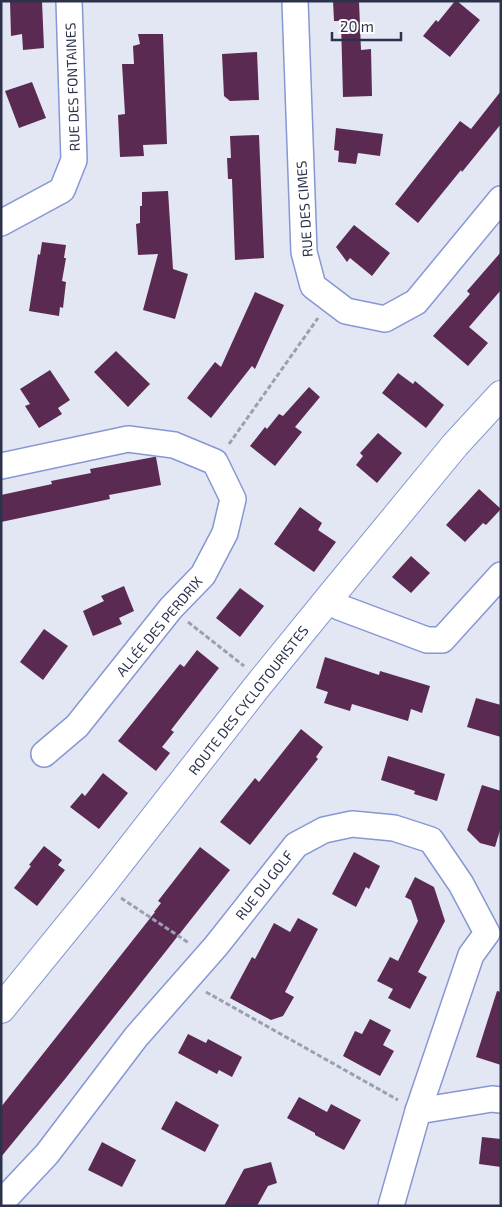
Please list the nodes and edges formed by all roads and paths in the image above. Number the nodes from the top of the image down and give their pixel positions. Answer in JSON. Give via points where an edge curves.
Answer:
{"nodes":[{"id":1,"x":69,"y":1,"type":"edge"},
{"id":2,"x":295,"y":1,"type":"edge"},
{"id":3,"x":501,"y":199,"type":"edge"},
{"id":4,"x":1,"y":223,"type":"edge"},
{"id":5,"x":331,"y":300,"type":"junction"},
{"id":6,"x":501,"y":395,"type":"edge"},
{"id":7,"x":215,"y":462,"type":"junction"},
{"id":8,"x":1,"y":466,"type":"edge"},
{"id":9,"x":501,"y":575,"type":"edge"},
{"id":10,"x":330,"y":597,"type":"junction"},
{"id":11,"x":171,"y":608,"type":"junction"},
{"id":12,"x":245,"y":667,"type":"dead end"},
{"id":13,"x":44,"y":754,"type":"dead end"},
{"id":14,"x":102,"y":885,"type":"junction"},
{"id":15,"x":494,"y":932,"type":"edge"},
{"id":16,"x":208,"y":955,"type":"junction"},
{"id":17,"x":186,"y":980,"type":"junction"},
{"id":18,"x":1,"y":1009,"type":"edge"},
{"id":19,"x":501,"y":1100,"type":"edge"},
{"id":20,"x":418,"y":1111,"type":"junction"},
{"id":21,"x":1,"y":1203,"type":"edge"},
{"id":22,"x":391,"y":1206,"type":"edge"}],
"edges":[{"from":1,"to":4,"type":"street","name":"RUE DES FONTAINES","via":[[74,160],[62,190]]},
{"from":2,"to":5,"type":"street","name":"RUE DES CIMES","via":[[304,252],[313,286]]},
{"from":3,"to":5,"type":"street","name":"RUE DES CIMES","via":[[416,302],[385,319],[346,311]]},
{"from":5,"to":7,"type":"path"},
{"from":6,"to":10,"type":"street","name":"ROUTE DES CYCLOTOURISTES"},
{"from":7,"to":8,"type":"street","via":[[174,445],[128,439]]},
{"from":7,"to":11,"type":"street","name":"ALLÉE DES PERDRIX","via":[[233,499],[225,533],[203,576]]},
{"from":9,"to":10,"type":"street","via":[[442,640],[427,640],[348,610]]},
{"from":10,"to":14,"type":"street","name":"ROUTE DES CYCLOTOURISTES"},
{"from":11,"to":12,"type":"path"},
{"from":11,"to":13,"type":"street","name":"ALLÉE DES PERDRIX","via":[[77,726]]},
{"from":14,"to":16,"type":"path"},
{"from":14,"to":18,"type":"street","name":"ROUTE DES CYCLOTOURISTES"},
{"from":15,"to":16,"type":"street","name":"RUE DU GOLF","via":[[431,840],[394,828],[352,824],[324,830],[296,845]]},
{"from":15,"to":20,"type":"street","name":"RUE DU GOLF","via":[[471,955]]},
{"from":16,"to":17,"type":"street","name":"RUE DU GOLF"},
{"from":17,"to":20,"type":"path"},
{"from":17,"to":21,"type":"street","name":"RUE DU GOLF","via":[[136,1037],[47,1154]]},
{"from":19,"to":20,"type":"street"},
{"from":20,"to":22,"type":"street","name":"RUE DU GOLF"}]}
